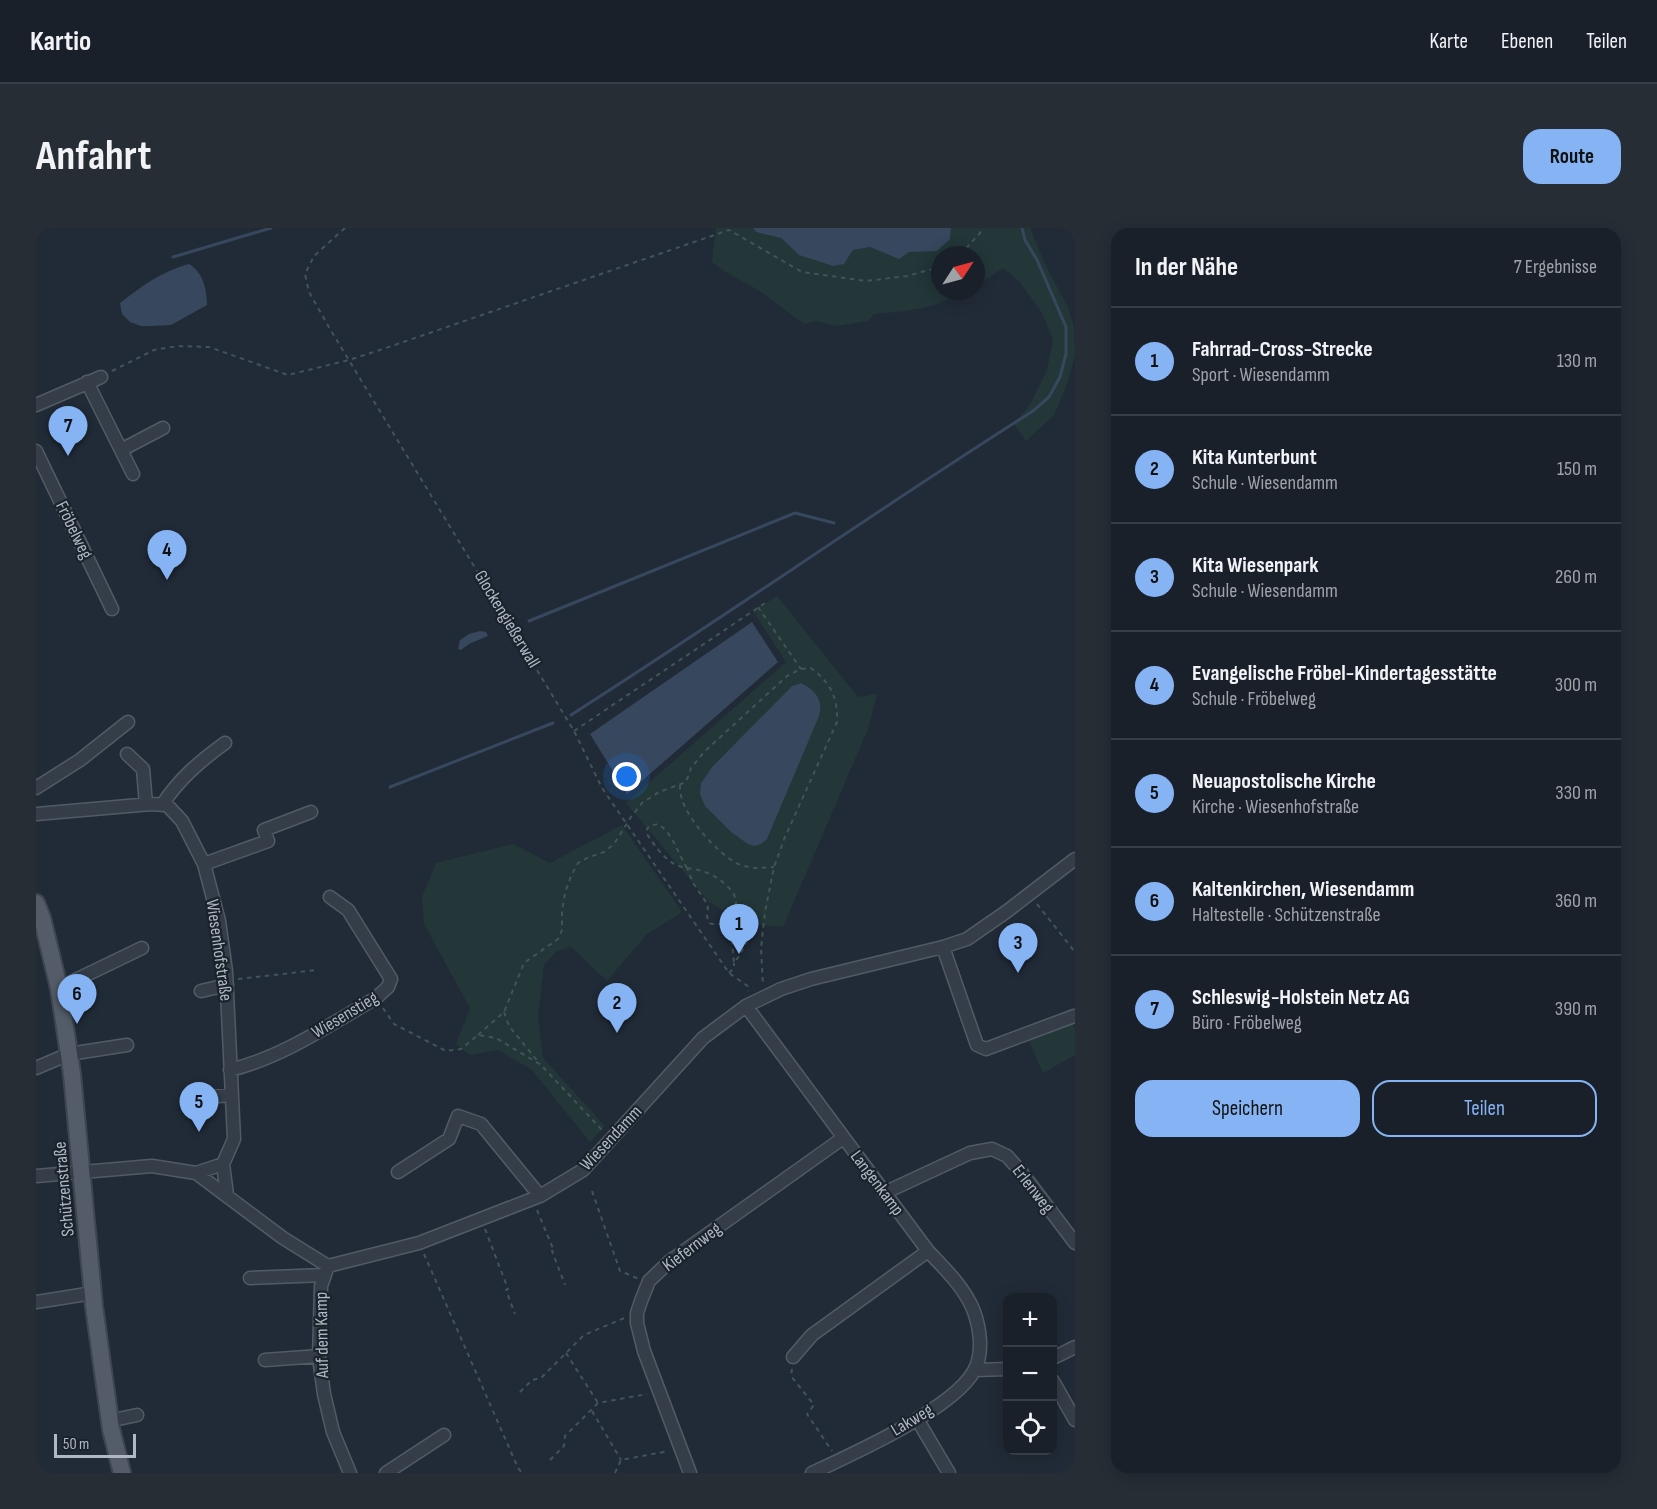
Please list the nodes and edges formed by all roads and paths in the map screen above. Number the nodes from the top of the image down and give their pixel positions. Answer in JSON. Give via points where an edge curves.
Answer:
{"nodes":[{"id":1,"x":345,"y":228,"type":"edge"},
{"id":2,"x":982,"y":228,"type":"edge"},
{"id":3,"x":730,"y":229,"type":"edge"},
{"id":4,"x":968,"y":246,"type":"edge"},
{"id":5,"x":931,"y":269,"type":"edge"},
{"id":6,"x":349,"y":360,"type":"junction"},
{"id":7,"x":101,"y":376,"type":"joint"},
{"id":8,"x":87,"y":382,"type":"junction"},
{"id":9,"x":36,"y":405,"type":"edge"},
{"id":10,"x":163,"y":428,"type":"dead end"},
{"id":11,"x":121,"y":450,"type":"junction"},
{"id":12,"x":36,"y":451,"type":"edge"},
{"id":13,"x":133,"y":474,"type":"dead end"},
{"id":14,"x":768,"y":601,"type":"dead end"},
{"id":15,"x":758,"y":608,"type":"junction"},
{"id":16,"x":112,"y":609,"type":"dead end"},
{"id":17,"x":801,"y":669,"type":"junction"},
{"id":18,"x":128,"y":722,"type":"dead end"},
{"id":19,"x":574,"y":731,"type":"junction"},
{"id":20,"x":225,"y":743,"type":"dead end"},
{"id":21,"x":127,"y":754,"type":"dead end"},
{"id":22,"x":680,"y":785,"type":"junction"},
{"id":23,"x":36,"y":789,"type":"edge"},
{"id":24,"x":146,"y":804,"type":"junction"},
{"id":25,"x":162,"y":805,"type":"junction"},
{"id":26,"x":311,"y":812,"type":"dead end"},
{"id":27,"x":36,"y":814,"type":"edge"},
{"id":28,"x":627,"y":824,"type":"junction"},
{"id":29,"x":1075,"y":859,"type":"edge"},
{"id":30,"x":204,"y":864,"type":"junction"},
{"id":31,"x":774,"y":867,"type":"junction"},
{"id":32,"x":687,"y":868,"type":"junction"},
{"id":33,"x":1030,"y":894,"type":"junction"},
{"id":34,"x":330,"y":897,"type":"dead end"},
{"id":35,"x":38,"y":913,"type":"edge"},
{"id":36,"x":733,"y":917,"type":"junction"},
{"id":37,"x":944,"y":947,"type":"junction"},
{"id":38,"x":142,"y":948,"type":"dead end"},
{"id":39,"x":1075,"y":952,"type":"edge"},
{"id":40,"x":734,"y":963,"type":"junction"},
{"id":41,"x":317,"y":970,"type":"dead end"},
{"id":42,"x":729,"y":973,"type":"junction"},
{"id":43,"x":226,"y":983,"type":"junction"},
{"id":44,"x":59,"y":988,"type":"junction"},
{"id":45,"x":201,"y":991,"type":"dead end"},
{"id":46,"x":766,"y":996,"type":"junction"},
{"id":47,"x":376,"y":998,"type":"junction"},
{"id":48,"x":746,"y":1006,"type":"junction"},
{"id":49,"x":504,"y":1012,"type":"junction"},
{"id":50,"x":1075,"y":1016,"type":"edge"},
{"id":51,"x":478,"y":1035,"type":"junction"},
{"id":52,"x":127,"y":1045,"type":"dead end"},
{"id":53,"x":69,"y":1054,"type":"junction"},
{"id":54,"x":541,"y":1065,"type":"junction"},
{"id":55,"x":36,"y":1068,"type":"edge"},
{"id":56,"x":230,"y":1070,"type":"junction"},
{"id":57,"x":231,"y":1095,"type":"junction"},
{"id":58,"x":196,"y":1098,"type":"dead end"},
{"id":59,"x":843,"y":1138,"type":"junction"},
{"id":60,"x":610,"y":1139,"type":"junction"},
{"id":61,"x":223,"y":1164,"type":"junction"},
{"id":62,"x":398,"y":1172,"type":"dead end"},
{"id":63,"x":82,"y":1173,"type":"junction"},
{"id":64,"x":196,"y":1173,"type":"junction"},
{"id":65,"x":36,"y":1176,"type":"edge"},
{"id":66,"x":592,"y":1191,"type":"dead end"},
{"id":67,"x":884,"y":1193,"type":"junction"},
{"id":68,"x":227,"y":1195,"type":"junction"},
{"id":69,"x":537,"y":1197,"type":"junction"},
{"id":70,"x":481,"y":1218,"type":"junction"},
{"id":71,"x":419,"y":1243,"type":"junction"},
{"id":72,"x":1075,"y":1244,"type":"edge"},
{"id":73,"x":928,"y":1251,"type":"junction"},
{"id":74,"x":326,"y":1270,"type":"junction"},
{"id":75,"x":250,"y":1278,"type":"dead end"},
{"id":76,"x":649,"y":1281,"type":"junction"},
{"id":77,"x":565,"y":1285,"type":"dead end"},
{"id":78,"x":93,"y":1293,"type":"junction"},
{"id":79,"x":36,"y":1302,"type":"edge"},
{"id":80,"x":638,"y":1313,"type":"junction"},
{"id":81,"x":515,"y":1314,"type":"dead end"},
{"id":82,"x":1075,"y":1347,"type":"edge"},
{"id":83,"x":566,"y":1353,"type":"junction"},
{"id":84,"x":319,"y":1356,"type":"junction"},
{"id":85,"x":1057,"y":1356,"type":"edge"},
{"id":86,"x":793,"y":1357,"type":"joint"},
{"id":87,"x":265,"y":1360,"type":"dead end"},
{"id":88,"x":1003,"y":1369,"type":"edge"},
{"id":89,"x":975,"y":1370,"type":"junction"},
{"id":90,"x":1057,"y":1388,"type":"edge"},
{"id":91,"x":520,"y":1392,"type":"dead end"},
{"id":92,"x":659,"y":1392,"type":"junction"},
{"id":93,"x":598,"y":1403,"type":"junction"},
{"id":94,"x":591,"y":1411,"type":"junction"},
{"id":95,"x":137,"y":1415,"type":"dead end"},
{"id":96,"x":917,"y":1419,"type":"junction"},
{"id":97,"x":1075,"y":1420,"type":"edge"},
{"id":98,"x":109,"y":1421,"type":"junction"},
{"id":99,"x":444,"y":1435,"type":"dead end"},
{"id":100,"x":681,"y":1448,"type":"junction"},
{"id":101,"x":550,"y":1460,"type":"dead end"},
{"id":102,"x":621,"y":1460,"type":"junction"},
{"id":103,"x":838,"y":1461,"type":"junction"},
{"id":104,"x":122,"y":1473,"type":"edge"},
{"id":105,"x":350,"y":1473,"type":"edge"},
{"id":106,"x":386,"y":1473,"type":"edge"},
{"id":107,"x":522,"y":1473,"type":"edge"},
{"id":108,"x":615,"y":1473,"type":"edge"},
{"id":109,"x":690,"y":1473,"type":"edge"},
{"id":110,"x":812,"y":1473,"type":"edge"},
{"id":111,"x":949,"y":1473,"type":"edge"}],
"edges":[{"from":1,"to":6,"type":"path","name":"Glockengießerwall","via":[[314,256],[305,274],[309,292]]},
{"from":2,"to":4,"type":"path"},
{"from":3,"to":5,"type":"path","via":[[802,272],[866,281]]},
{"from":3,"to":6,"type":"path"},
{"from":6,"to":7,"type":"path","via":[[288,375],[210,347],[178,346],[154,350]]},
{"from":6,"to":19,"type":"path","name":"Glockengießerwall"},
{"from":7,"to":8,"type":"street"},
{"from":8,"to":9,"type":"street"},
{"from":8,"to":11,"type":"street"},
{"from":10,"to":11,"type":"street"},
{"from":11,"to":13,"type":"street"},
{"from":12,"to":16,"type":"street","name":"Fröbelweg"},
{"from":14,"to":15,"type":"path"},
{"from":15,"to":17,"type":"path"},
{"from":15,"to":19,"type":"path"},
{"from":17,"to":22,"type":"path","via":[[787,676],[718,739]]},
{"from":17,"to":31,"type":"path","via":[[811,668],[822,676],[838,705],[837,722]]},
{"from":18,"to":23,"type":"street"},
{"from":19,"to":28,"type":"path","name":"Glockengießerwall","via":[[602,788]]},
{"from":20,"to":25,"type":"street","via":[[187,773]]},
{"from":21,"to":24,"type":"street","via":[[143,769]]},
{"from":22,"to":28,"type":"path","via":[[659,792],[642,804]]},
{"from":22,"to":31,"type":"path","via":[[691,818],[719,851],[739,864],[757,869]]},
{"from":24,"to":25,"type":"street"},
{"from":24,"to":27,"type":"street"},
{"from":25,"to":30,"type":"street","name":"Wiesenhofstraße","via":[[167,805],[182,821]]},
{"from":26,"to":30,"type":"street","via":[[264,830],[268,841]]},
{"from":28,"to":42,"type":"path","name":"Glockengießerwall"},
{"from":28,"to":49,"type":"path","via":[[614,844],[578,864],[565,893],[558,939],[524,963]]},
{"from":29,"to":33,"type":"street","name":"Wiesendamm"},
{"from":30,"to":43,"type":"street","name":"Wiesenhofstraße","via":[[219,921]]},
{"from":31,"to":46,"type":"path","via":[[761,948]]},
{"from":32,"to":32,"type":"path","via":[[663,827],[649,826],[647,834],[662,855]]},
{"from":32,"to":36,"type":"path","via":[[715,876],[729,888],[736,899]]},
{"from":32,"to":36,"type":"path","via":[[708,905],[709,923],[716,925]]},
{"from":33,"to":37,"type":"street","name":"Wiesendamm","via":[[967,939]]},
{"from":33,"to":39,"type":"path"},
{"from":34,"to":47,"type":"street","name":"Wiesenstieg","via":[[348,910],[392,979]]},
{"from":35,"to":44,"type":"main road","name":"Schützenstraße"},
{"from":36,"to":40,"type":"path"},
{"from":36,"to":40,"type":"path","via":[[750,908],[755,912],[752,932]]},
{"from":37,"to":46,"type":"street","name":"Wiesendamm","via":[[811,979]]},
{"from":37,"to":50,"type":"street","via":[[976,1045],[986,1049]]},
{"from":38,"to":44,"type":"street"},
{"from":40,"to":42,"type":"path"},
{"from":41,"to":43,"type":"path"},
{"from":42,"to":48,"type":"path","name":"Glockengießerwall","via":[[749,987]]},
{"from":43,"to":45,"type":"street"},
{"from":43,"to":56,"type":"street","name":"Wiesenhofstraße"},
{"from":44,"to":53,"type":"main road","name":"Schützenstraße"},
{"from":46,"to":48,"type":"street","name":"Wiesendamm"},
{"from":47,"to":51,"type":"path","via":[[394,1024],[446,1051],[460,1049]]},
{"from":47,"to":56,"type":"street","name":"Wiesenstieg","via":[[278,1054]]},
{"from":48,"to":59,"type":"street","name":"Langenkamp"},
{"from":48,"to":60,"type":"street","name":"Wiesendamm","via":[[703,1038]]},
{"from":49,"to":51,"type":"path"},
{"from":49,"to":54,"type":"path","via":[[509,1026]]},
{"from":51,"to":54,"type":"path","via":[[496,1038]]},
{"from":52,"to":53,"type":"street"},
{"from":53,"to":55,"type":"street"},
{"from":53,"to":63,"type":"main road","name":"Schützenstraße"},
{"from":54,"to":60,"type":"path"},
{"from":56,"to":57,"type":"street","name":"Wiesenhofstraße"},
{"from":57,"to":58,"type":"street"},
{"from":57,"to":61,"type":"street","name":"Wiesenhofstraße","via":[[234,1138]]},
{"from":59,"to":67,"type":"street","name":"Langenkamp"},
{"from":59,"to":76,"type":"street","name":"Kiefernweg","via":[[670,1261]]},
{"from":60,"to":69,"type":"street","name":"Wiesendamm","via":[[583,1170]]},
{"from":61,"to":64,"type":"street"},
{"from":61,"to":68,"type":"street","name":"Wiesenhofstraße"},
{"from":62,"to":69,"type":"street","via":[[449,1139],[458,1116],[481,1124]]},
{"from":63,"to":64,"type":"street","via":[[152,1166]]},
{"from":63,"to":65,"type":"street"},
{"from":63,"to":78,"type":"main road","name":"Schützenstraße"},
{"from":64,"to":68,"type":"street"},
{"from":66,"to":76,"type":"path","via":[[620,1271]]},
{"from":67,"to":72,"type":"street","name":"Erlenweg","via":[[970,1153],[992,1149],[1007,1156],[1022,1173]]},
{"from":67,"to":73,"type":"street","name":"Langenkamp"},
{"from":68,"to":74,"type":"street"},
{"from":69,"to":70,"type":"street","name":"Wiesendamm"},
{"from":69,"to":77,"type":"path"},
{"from":70,"to":71,"type":"street","name":"Wiesendamm"},
{"from":70,"to":81,"type":"path"},
{"from":71,"to":74,"type":"street","name":"Wiesendamm"},
{"from":71,"to":107,"type":"path"},
{"from":73,"to":86,"type":"street","via":[[812,1335]]},
{"from":73,"to":89,"type":"street","name":"Langenkamp","via":[[961,1288],[973,1309],[980,1334]]},
{"from":74,"to":75,"type":"street","name":"Wiesendamm"},
{"from":74,"to":84,"type":"street","name":"Auf dem Kamp","via":[[321,1286]]},
{"from":76,"to":80,"type":"street","name":"Kiefernweg"},
{"from":78,"to":79,"type":"street"},
{"from":78,"to":98,"type":"main road","name":"Schützenstraße"},
{"from":80,"to":83,"type":"path","via":[[584,1335]]},
{"from":80,"to":92,"type":"street","name":"Kiefernweg","via":[[644,1350]]},
{"from":82,"to":85,"type":"street"},
{"from":83,"to":91,"type":"path"},
{"from":83,"to":93,"type":"path"},
{"from":84,"to":87,"type":"street"},
{"from":84,"to":105,"type":"street","name":"Auf dem Kamp","via":[[333,1432]]},
{"from":86,"to":103,"type":"path","via":[[791,1376],[814,1405],[807,1414]]},
{"from":88,"to":89,"type":"street"},
{"from":89,"to":96,"type":"street","name":"Lakweg","via":[[948,1398]]},
{"from":90,"to":97,"type":"street"},
{"from":92,"to":93,"type":"path"},
{"from":92,"to":100,"type":"street","name":"Kiefernweg"},
{"from":93,"to":94,"type":"path"},
{"from":94,"to":101,"type":"path","via":[[565,1436],[564,1446]]},
{"from":94,"to":102,"type":"path"},
{"from":95,"to":98,"type":"street"},
{"from":96,"to":103,"type":"street","name":"Lakweg"},
{"from":96,"to":111,"type":"street"},
{"from":98,"to":104,"type":"main road","name":"Schützenstraße"},
{"from":99,"to":106,"type":"street"},
{"from":100,"to":102,"type":"path"},
{"from":100,"to":109,"type":"street","name":"Kiefernweg"},
{"from":102,"to":108,"type":"path"},
{"from":103,"to":110,"type":"street","name":"Lakweg"}]}
